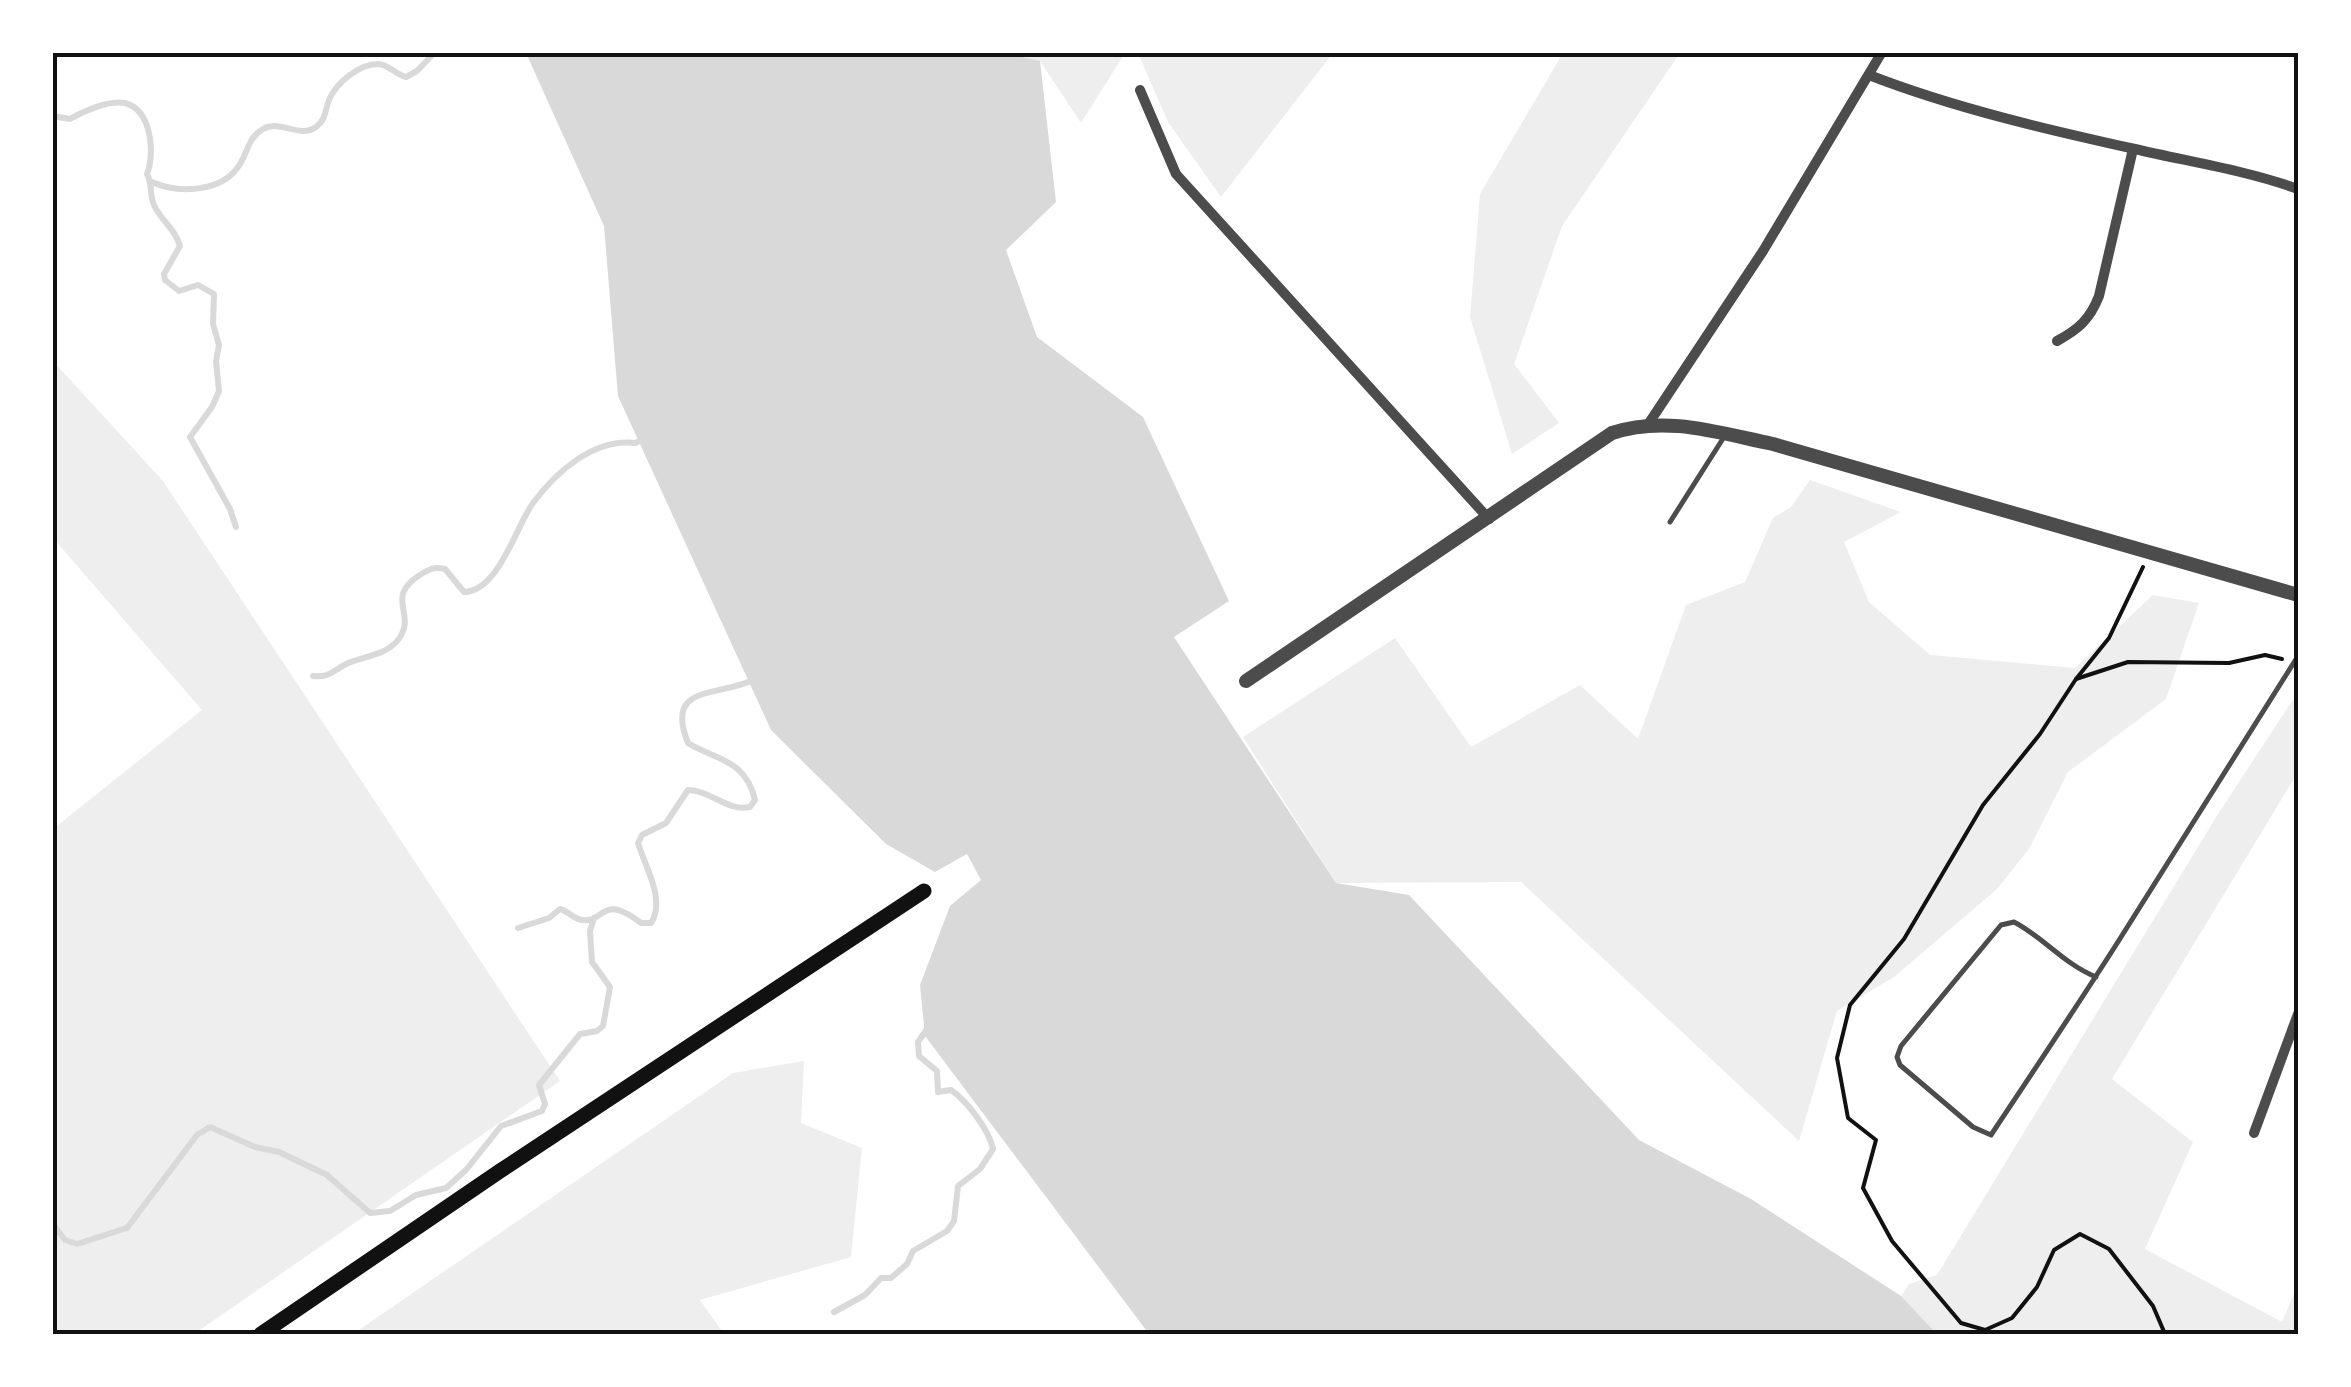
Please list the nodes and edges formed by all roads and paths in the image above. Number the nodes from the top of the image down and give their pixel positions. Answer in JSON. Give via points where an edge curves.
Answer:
{"nodes":[{"id":1,"x":1882,"y":52,"type":"edge"},
{"id":2,"x":1869,"y":75,"type":"junction"},
{"id":3,"x":1140,"y":90,"type":"dead end"},
{"id":4,"x":2133,"y":149,"type":"junction"},
{"id":5,"x":2298,"y":189,"type":"edge"},
{"id":6,"x":2057,"y":340,"type":"dead end"},
{"id":7,"x":1649,"y":423,"type":"junction"},
{"id":8,"x":1726,"y":434,"type":"junction"},
{"id":9,"x":1489,"y":518,"type":"junction"},
{"id":10,"x":1670,"y":522,"type":"dead end"},
{"id":11,"x":2149,"y":554,"type":"junction"},
{"id":12,"x":2298,"y":595,"type":"edge"},
{"id":13,"x":2297,"y":659,"type":"edge"},
{"id":14,"x":2076,"y":679,"type":"junction"},
{"id":15,"x":1246,"y":681,"type":"dead end"},
{"id":16,"x":924,"y":891,"type":"dead end"},
{"id":17,"x":2096,"y":977,"type":"junction"},
{"id":18,"x":2298,"y":1014,"type":"edge"},
{"id":19,"x":2254,"y":1133,"type":"dead end"},
{"id":20,"x":261,"y":1334,"type":"edge"},
{"id":21,"x":2165,"y":1334,"type":"edge"}],
"edges":[{"from":1,"to":2,"type":"street"},
{"from":2,"to":4,"type":"street","via":[[1924,96]]},
{"from":2,"to":7,"type":"street"},
{"from":3,"to":9,"type":"street","via":[[1176,174]]},
{"from":4,"to":5,"type":"street"},
{"from":4,"to":6,"type":"street","via":[[2100,296],[2078,330]]},
{"from":7,"to":8,"type":"street"},
{"from":7,"to":9,"type":"street","via":[[1612,433]]},
{"from":8,"to":10,"type":"lane"},
{"from":8,"to":11,"type":"street"},
{"from":9,"to":15,"type":"street"},
{"from":11,"to":12,"type":"street"},
{"from":11,"to":14,"type":"path","via":[[2109,638]]},
{"from":13,"to":14,"type":"path","via":[[2128,662]]},
{"from":13,"to":17,"type":"lane"},
{"from":14,"to":21,"type":"path","via":[[1982,805],[1904,939],[1850,1006],[1837,1058],[1848,1118],[1876,1140],[1863,1188],[1892,1242],[1961,1323],[1985,1330],[2012,1318],[2054,1250],[2080,1234],[2110,1249],[2153,1306]]},
{"from":16,"to":20,"type":"main road"},
{"from":17,"to":17,"type":"lane","via":[[1990,1135],[1900,1065],[1902,1046],[2001,925],[2025,927]]},
{"from":18,"to":19,"type":"street"}]}
